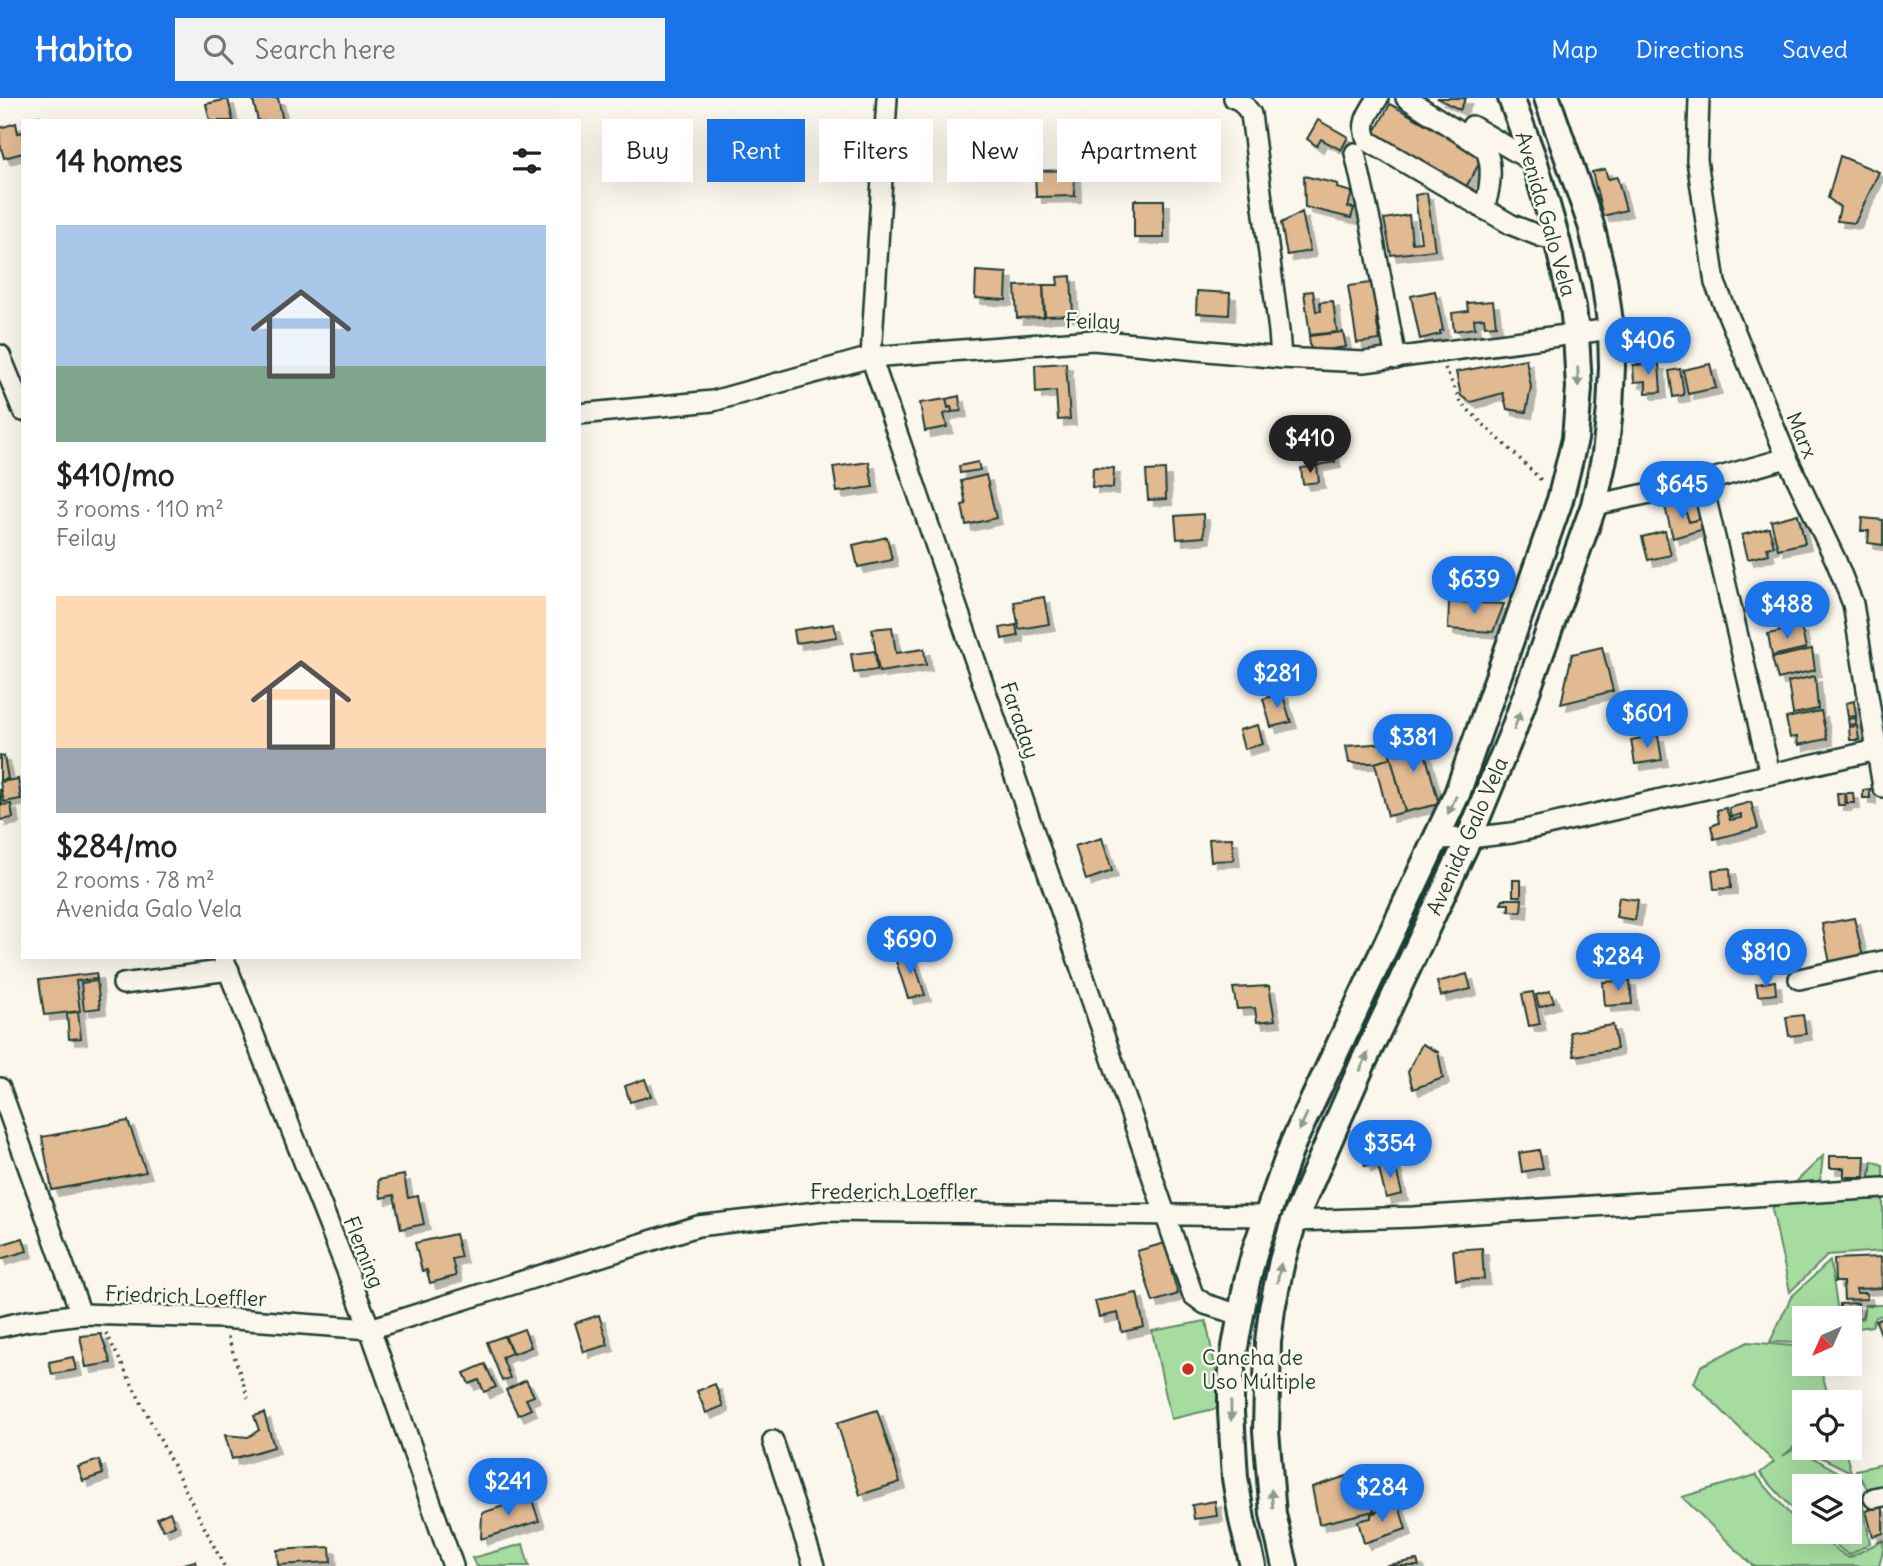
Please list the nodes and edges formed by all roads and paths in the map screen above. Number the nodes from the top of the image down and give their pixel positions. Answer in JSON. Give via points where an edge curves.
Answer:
{"nodes":[{"id":1,"x":887,"y":98,"type":"edge"},
{"id":2,"x":1234,"y":98,"type":"edge"},
{"id":3,"x":1378,"y":98,"type":"edge"},
{"id":4,"x":1406,"y":98,"type":"edge"},
{"id":5,"x":1423,"y":98,"type":"edge"},
{"id":6,"x":1511,"y":98,"type":"edge"},
{"id":7,"x":1547,"y":98,"type":"edge"},
{"id":8,"x":1699,"y":98,"type":"edge"},
{"id":9,"x":1354,"y":153,"type":"dead end"},
{"id":10,"x":1535,"y":163,"type":"junction"},
{"id":11,"x":1483,"y":209,"type":"junction"},
{"id":12,"x":1557,"y":240,"type":"junction"},
{"id":13,"x":1611,"y":329,"type":"junction"},
{"id":14,"x":1576,"y":334,"type":"junction"},
{"id":15,"x":1440,"y":352,"type":"junction"},
{"id":16,"x":0,"y":355,"type":"edge"},
{"id":17,"x":871,"y":357,"type":"junction"},
{"id":18,"x":1281,"y":358,"type":"junction"},
{"id":19,"x":1396,"y":359,"type":"junction"},
{"id":20,"x":21,"y":406,"type":"edge"},
{"id":21,"x":581,"y":415,"type":"edge"},
{"id":22,"x":1787,"y":458,"type":"junction"},
{"id":23,"x":1702,"y":482,"type":"junction"},
{"id":24,"x":1560,"y":499,"type":"junction"},
{"id":25,"x":1594,"y":505,"type":"junction"},
{"id":26,"x":1877,"y":750,"type":"junction"},
{"id":27,"x":1770,"y":774,"type":"junction"},
{"id":28,"x":1883,"y":787,"type":"edge"},
{"id":29,"x":1469,"y":838,"type":"junction"},
{"id":30,"x":1436,"y":839,"type":"junction"},
{"id":31,"x":1883,"y":961,"type":"edge"},
{"id":32,"x":226,"y":964,"type":"edge"},
{"id":33,"x":1799,"y":979,"type":"dead end"},
{"id":34,"x":123,"y":984,"type":"dead end"},
{"id":35,"x":0,"y":1088,"type":"edge"},
{"id":36,"x":1883,"y":1188,"type":"edge"},
{"id":37,"x":1166,"y":1215,"type":"junction"},
{"id":38,"x":1267,"y":1216,"type":"junction"},
{"id":39,"x":1294,"y":1221,"type":"junction"},
{"id":40,"x":89,"y":1315,"type":"junction"},
{"id":41,"x":1240,"y":1315,"type":"junction"},
{"id":42,"x":222,"y":1318,"type":"junction"},
{"id":43,"x":0,"y":1327,"type":"edge"},
{"id":44,"x":370,"y":1329,"type":"junction"},
{"id":45,"x":248,"y":1398,"type":"dead end"},
{"id":46,"x":773,"y":1441,"type":"dead end"},
{"id":47,"x":224,"y":1566,"type":"edge"},
{"id":48,"x":453,"y":1566,"type":"edge"},
{"id":49,"x":814,"y":1566,"type":"edge"},
{"id":50,"x":1253,"y":1566,"type":"edge"},
{"id":51,"x":1285,"y":1566,"type":"edge"}],
"edges":[{"from":1,"to":17,"type":"street","name":"Faraday"},
{"from":2,"to":18,"type":"street","via":[[1251,114]]},
{"from":3,"to":11,"type":"street","via":[[1364,122],[1368,141]]},
{"from":4,"to":11,"type":"street","via":[[1486,149],[1490,166]]},
{"from":5,"to":10,"type":"street"},
{"from":6,"to":10,"type":"main road","name":"Avenida Galo Vela"},
{"from":7,"to":13,"type":"main road","name":"Avenida Galo Vela","via":[[1591,225]]},
{"from":8,"to":22,"type":"street","name":"Marx","via":[[1697,160],[1715,283]]},
{"from":9,"to":19,"type":"street"},
{"from":10,"to":12,"type":"main road","name":"Avenida Galo Vela"},
{"from":11,"to":12,"type":"street","via":[[1511,225]]},
{"from":12,"to":14,"type":"main road","name":"Avenida Galo Vela"},
{"from":13,"to":14,"type":"street","name":"Feilay"},
{"from":13,"to":25,"type":"main road","name":"Avenida Galo Vela","via":[[1610,409]]},
{"from":14,"to":15,"type":"street","name":"Feilay"},
{"from":14,"to":24,"type":"main road","name":"Avenida Galo Vela","one_way":true,"via":[[1579,388],[1575,439]]},
{"from":15,"to":19,"type":"street","name":"Feilay"},
{"from":15,"to":24,"type":"path","via":[[1462,404]]},
{"from":16,"to":20,"type":"street"},
{"from":17,"to":18,"type":"street","name":"Feilay","via":[[1093,340]]},
{"from":17,"to":21,"type":"street","name":"Feilay","via":[[713,401]]},
{"from":17,"to":37,"type":"street","name":"Faraday"},
{"from":18,"to":19,"type":"street","name":"Feilay"},
{"from":22,"to":23,"type":"street"},
{"from":22,"to":26,"type":"street","name":"Marx","via":[[1853,604]]},
{"from":23,"to":25,"type":"street"},
{"from":23,"to":27,"type":"street"},
{"from":24,"to":30,"type":"main road","name":"Avenida Galo Vela","one_way":true,"via":[[1457,794]]},
{"from":29,"to":25,"type":"main road","name":"Avenida Galo Vela","one_way":true,"via":[[1513,731]]},
{"from":26,"to":27,"type":"street"},
{"from":26,"to":28,"type":"street","name":"Marx"},
{"from":27,"to":29,"type":"street","via":[[1512,833]]},
{"from":29,"to":30,"type":"street"},
{"from":39,"to":29,"type":"main road","name":"Avenida Galo Vela","one_way":true},
{"from":30,"to":38,"type":"main road","name":"Avenida Galo Vela","one_way":true,"via":[[1293,1143]]},
{"from":31,"to":33,"type":"street"},
{"from":32,"to":34,"type":"street"},
{"from":32,"to":44,"type":"street","name":"Fleming"},
{"from":35,"to":40,"type":"street"},
{"from":36,"to":39,"type":"street"},
{"from":37,"to":38,"type":"street","name":"Frederich Loeffler"},
{"from":37,"to":41,"type":"street","name":"Faraday","via":[[1193,1295],[1205,1304]]},
{"from":37,"to":44,"type":"street","name":"Frederich Loeffler","via":[[825,1211],[698,1226]]},
{"from":38,"to":41,"type":"main road","name":"Avenida Galo Vela"},
{"from":51,"to":39,"type":"main road","name":"Avenida Galo Vela","one_way":true,"via":[[1273,1514],[1266,1431],[1268,1342]]},
{"from":40,"to":42,"type":"street","name":"Friedrich Loeffler"},
{"from":40,"to":43,"type":"street","name":"Friedrich Loeffler"},
{"from":40,"to":47,"type":"path"},
{"from":41,"to":50,"type":"main road","name":"Avenida Galo Vela","one_way":true,"via":[[1231,1379],[1232,1445]]},
{"from":42,"to":44,"type":"street","name":"Friedrich Loeffler"},
{"from":42,"to":45,"type":"path"},
{"from":44,"to":48,"type":"street","name":"Fleming"},
{"from":46,"to":49,"type":"street"}]}
